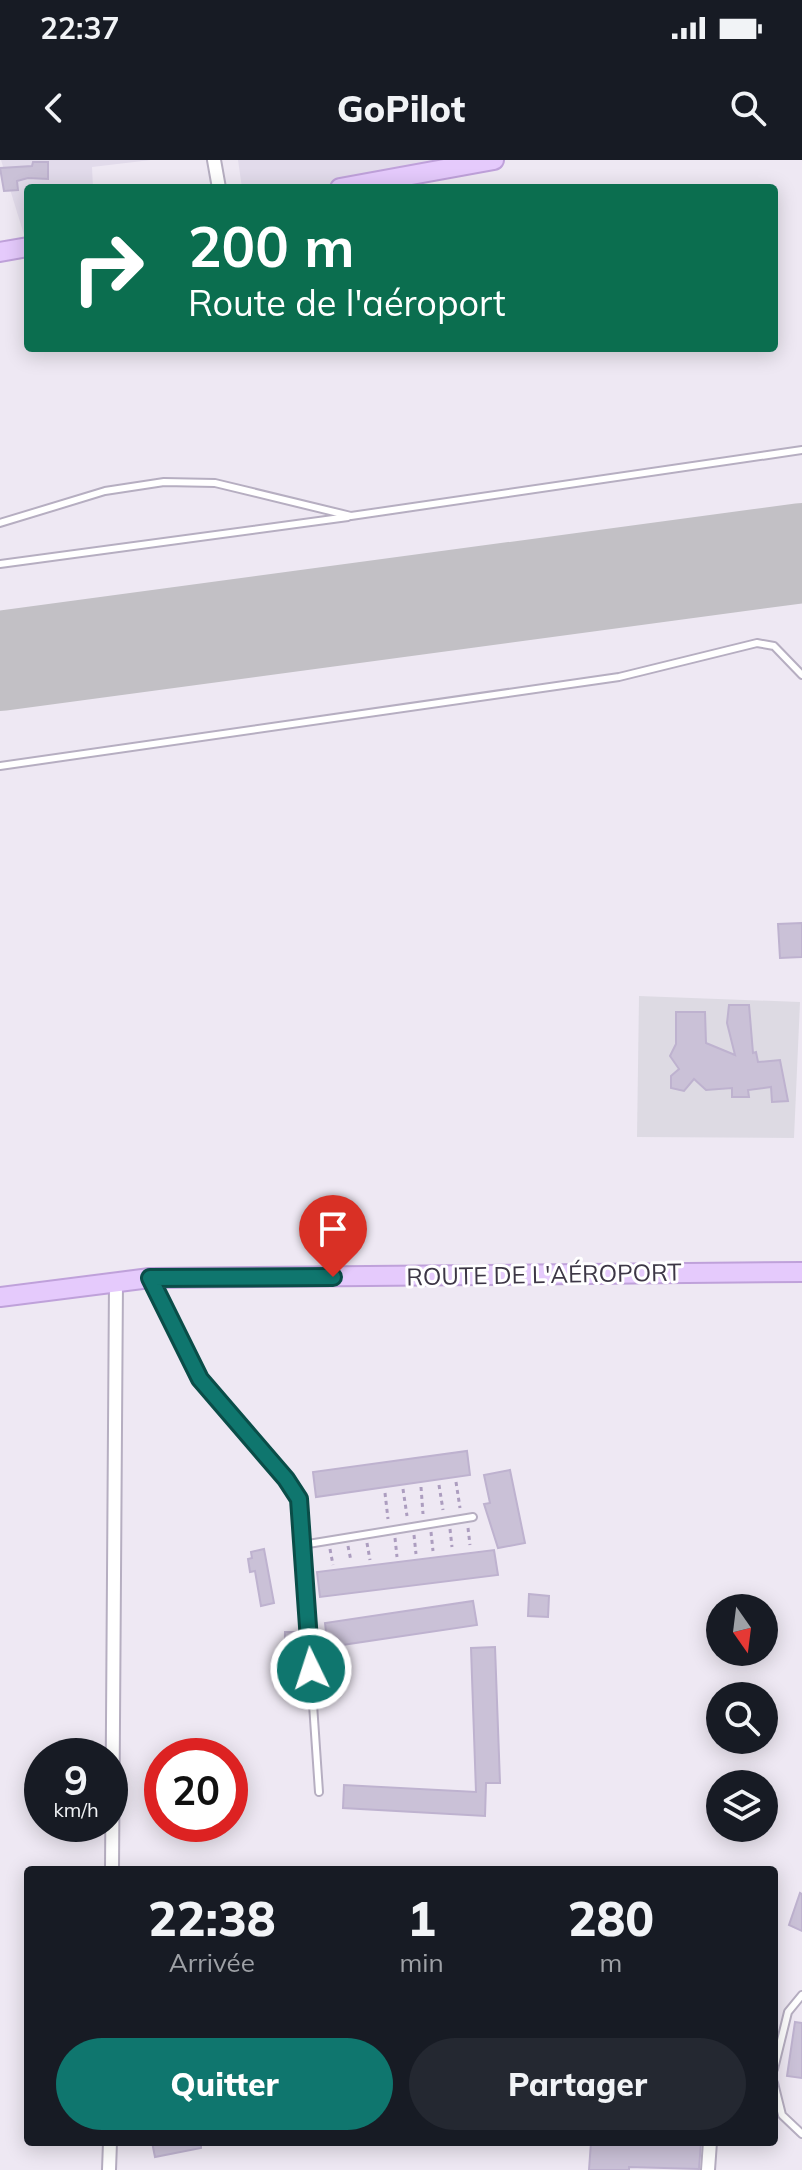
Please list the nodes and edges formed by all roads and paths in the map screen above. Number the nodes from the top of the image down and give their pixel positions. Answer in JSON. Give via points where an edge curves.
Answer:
{"nodes":[{"id":1,"x":214,"y":160,"type":"edge"},
{"id":2,"x":494,"y":160,"type":"edge"},
{"id":3,"x":218,"y":184,"type":"edge"},
{"id":4,"x":362,"y":184,"type":"edge"},
{"id":5,"x":24,"y":248,"type":"edge"},
{"id":6,"x":0,"y":252,"type":"edge"},
{"id":7,"x":802,"y":450,"type":"edge"},
{"id":8,"x":351,"y":516,"type":"junction"},
{"id":9,"x":0,"y":523,"type":"edge"},
{"id":10,"x":0,"y":564,"type":"edge"},
{"id":11,"x":802,"y":675,"type":"edge"},
{"id":12,"x":0,"y":766,"type":"edge"},
{"id":13,"x":802,"y":1272,"type":"edge"},
{"id":14,"x":150,"y":1278,"type":"junction"},
{"id":15,"x":116,"y":1281,"type":"junction"},
{"id":16,"x":0,"y":1297,"type":"edge"},
{"id":17,"x":456,"y":1482,"type":"dead end"},
{"id":18,"x":439,"y":1485,"type":"dead end"},
{"id":19,"x":421,"y":1487,"type":"dead end"},
{"id":20,"x":403,"y":1489,"type":"dead end"},
{"id":21,"x":385,"y":1493,"type":"dead end"},
{"id":22,"x":467,"y":1518,"type":"junction"},
{"id":23,"x":447,"y":1522,"type":"junction"},
{"id":24,"x":427,"y":1525,"type":"junction"},
{"id":25,"x":411,"y":1528,"type":"junction"},
{"id":26,"x":392,"y":1531,"type":"junction"},
{"id":27,"x":366,"y":1535,"type":"junction"},
{"id":28,"x":347,"y":1538,"type":"junction"},
{"id":29,"x":329,"y":1541,"type":"junction"},
{"id":30,"x":302,"y":1545,"type":"junction"},
{"id":31,"x":470,"y":1545,"type":"dead end"},
{"id":32,"x":452,"y":1547,"type":"dead end"},
{"id":33,"x":433,"y":1551,"type":"dead end"},
{"id":34,"x":416,"y":1554,"type":"dead end"},
{"id":35,"x":397,"y":1557,"type":"dead end"},
{"id":36,"x":370,"y":1560,"type":"dead end"},
{"id":37,"x":351,"y":1561,"type":"dead end"},
{"id":38,"x":333,"y":1565,"type":"dead end"},
{"id":39,"x":319,"y":1792,"type":"dead end"},
{"id":40,"x":112,"y":1866,"type":"edge"},
{"id":41,"x":802,"y":1995,"type":"edge"},
{"id":42,"x":778,"y":2053,"type":"edge"},
{"id":43,"x":778,"y":2099,"type":"edge"},
{"id":44,"x":802,"y":2134,"type":"edge"},
{"id":45,"x":110,"y":2146,"type":"edge"},
{"id":46,"x":710,"y":2146,"type":"edge"},
{"id":47,"x":109,"y":2170,"type":"edge"},
{"id":48,"x":708,"y":2170,"type":"edge"}],
"edges":[{"from":1,"to":3,"type":"street"},
{"from":2,"to":4,"type":"street"},
{"from":5,"to":6,"type":"street"},
{"from":7,"to":8,"type":"lane"},
{"from":8,"to":9,"type":"lane","via":[[215,483],[164,482],[105,491]]},
{"from":8,"to":10,"type":"lane"},
{"from":11,"to":12,"type":"lane","via":[[774,646],[757,643],[619,677]]},
{"from":13,"to":14,"type":"street","name":"ROUTE DE L'AÉROPORT"},
{"from":14,"to":15,"type":"street","name":"ROUTE DE L'AÉROPORT"},
{"from":14,"to":30,"type":"lane","via":[[200,1379],[299,1499]]},
{"from":15,"to":16,"type":"street","name":"ROUTE DE L'AÉROPORT"},
{"from":15,"to":40,"type":"street"},
{"from":17,"to":22,"type":"path"},
{"from":18,"to":23,"type":"path"},
{"from":19,"to":24,"type":"path"},
{"from":20,"to":25,"type":"path"},
{"from":21,"to":26,"type":"path"},
{"from":22,"to":23,"type":"lane"},
{"from":22,"to":31,"type":"path"},
{"from":23,"to":24,"type":"lane"},
{"from":23,"to":32,"type":"path"},
{"from":24,"to":25,"type":"lane"},
{"from":24,"to":33,"type":"path"},
{"from":25,"to":26,"type":"lane"},
{"from":25,"to":34,"type":"path"},
{"from":26,"to":27,"type":"lane"},
{"from":26,"to":35,"type":"path"},
{"from":27,"to":28,"type":"lane"},
{"from":27,"to":36,"type":"path"},
{"from":28,"to":29,"type":"lane"},
{"from":28,"to":37,"type":"path"},
{"from":29,"to":30,"type":"lane"},
{"from":29,"to":38,"type":"path"},
{"from":30,"to":39,"type":"lane"},
{"from":41,"to":42,"type":"lane","via":[[788,2012]]},
{"from":43,"to":44,"type":"lane","via":[[782,2115]]},
{"from":45,"to":47,"type":"street"},
{"from":46,"to":48,"type":"street"}]}
